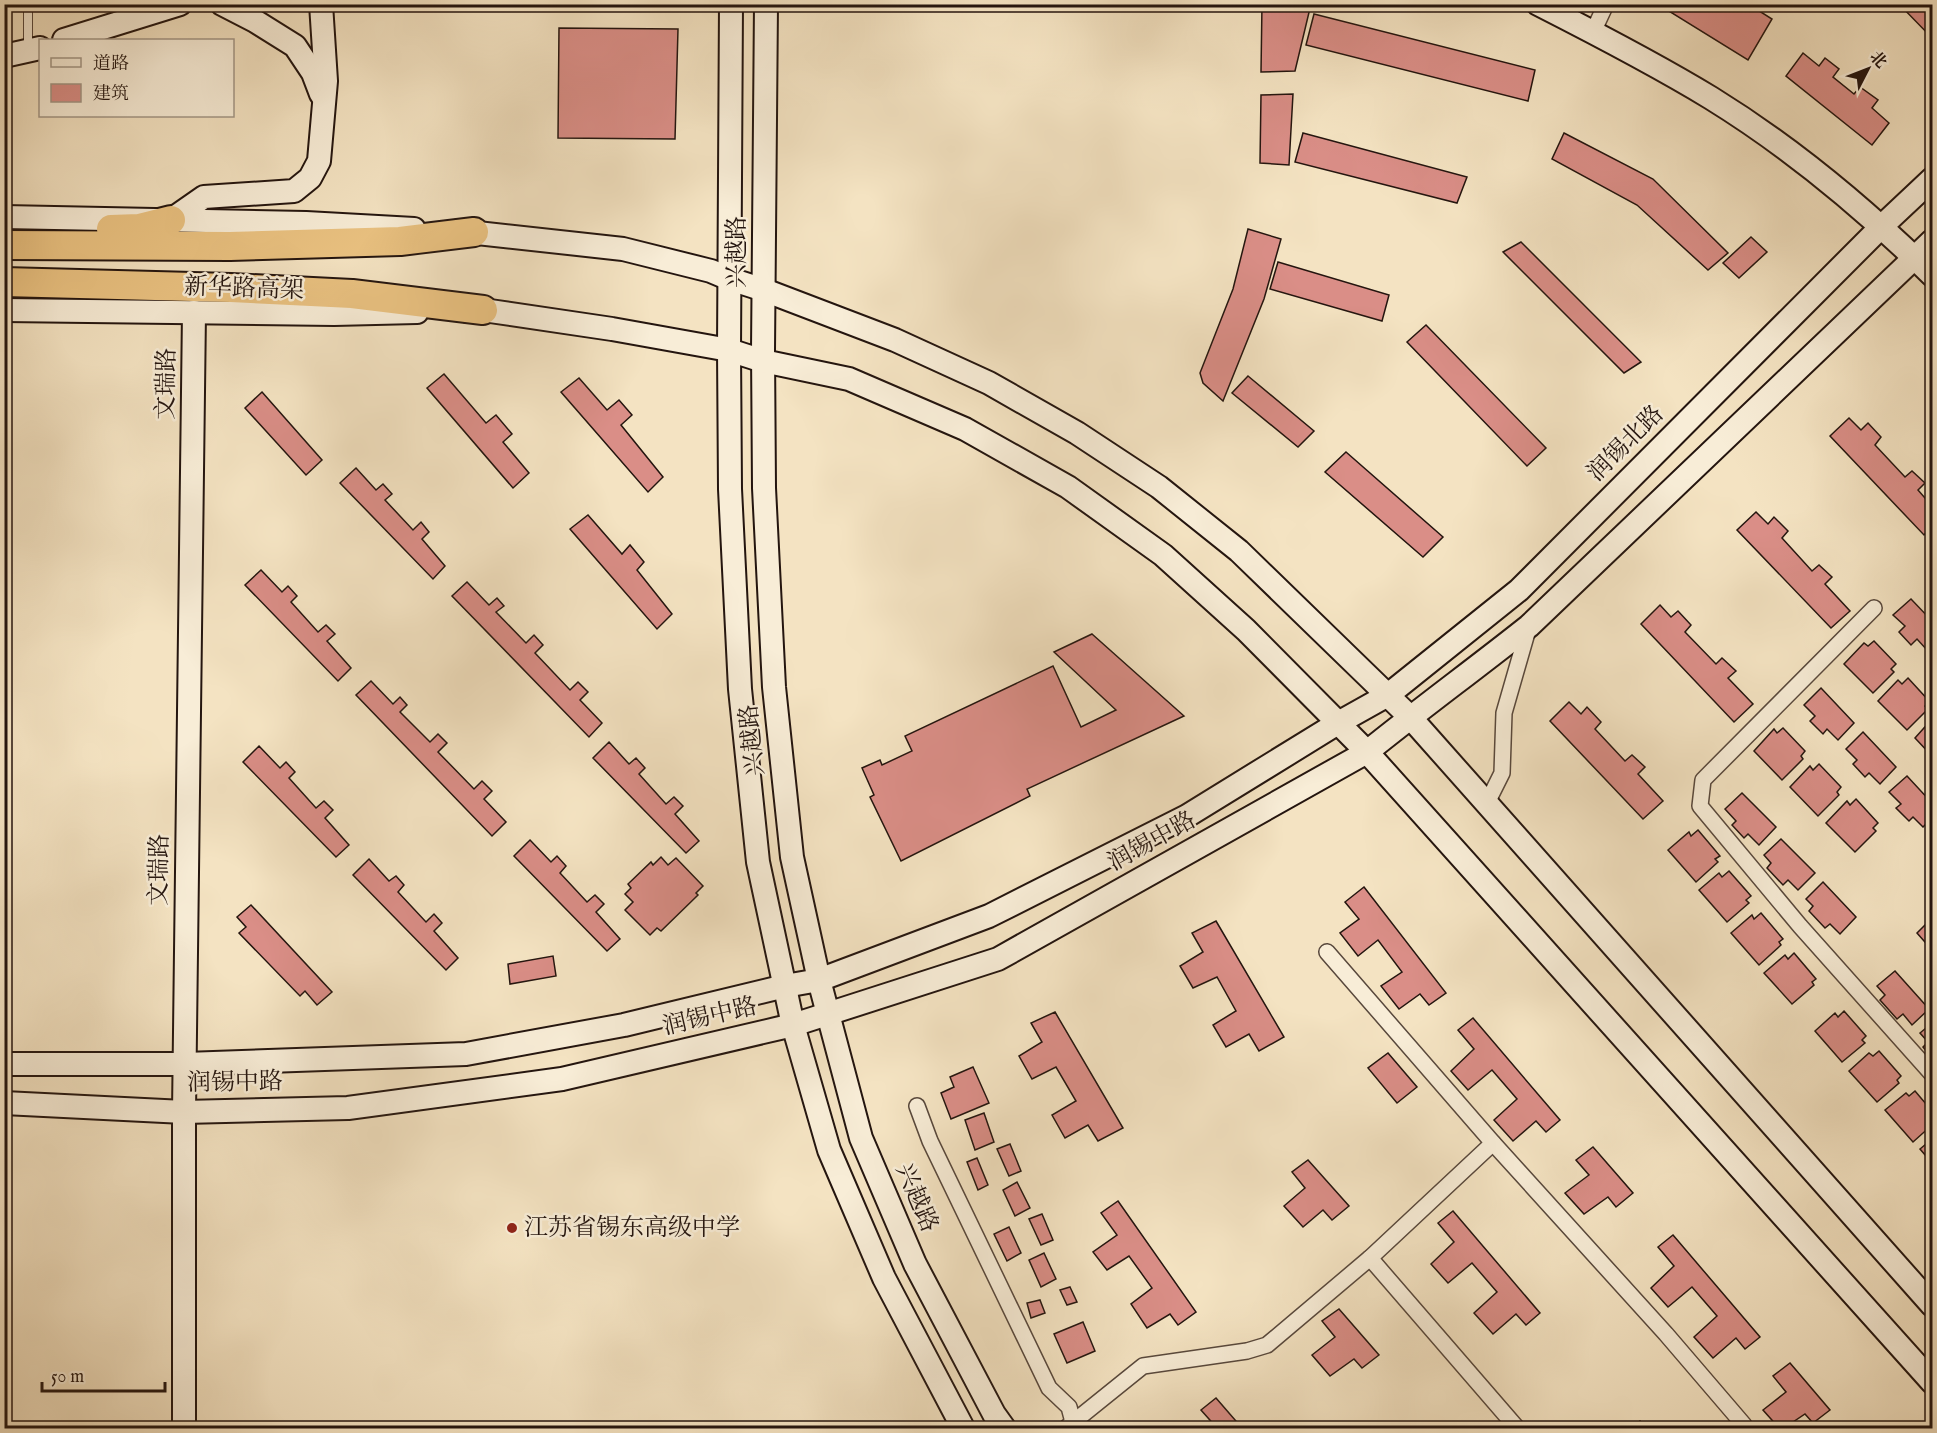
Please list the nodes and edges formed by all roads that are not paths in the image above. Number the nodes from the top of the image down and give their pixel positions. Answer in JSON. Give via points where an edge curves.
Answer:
{"nodes":[{"id":1,"x":28,"y":4,"type":"edge"},
{"id":2,"x":180,"y":4,"type":"edge"},
{"id":3,"x":222,"y":4,"type":"edge"},
{"id":4,"x":321,"y":4,"type":"edge"},
{"id":5,"x":731,"y":4,"type":"edge"},
{"id":6,"x":766,"y":4,"type":"edge"},
{"id":7,"x":1538,"y":4,"type":"edge"},
{"id":8,"x":1606,"y":4,"type":"edge"},
{"id":9,"x":1593,"y":32,"type":"junction"},
{"id":10,"x":67,"y":39,"type":"edge"},
{"id":11,"x":34,"y":50,"type":"edge"},
{"id":12,"x":4,"y":56,"type":"edge"},
{"id":13,"x":324,"y":103,"type":"junction"},
{"id":14,"x":1932,"y":178,"type":"edge"},
{"id":15,"x":4,"y":217,"type":"edge"},
{"id":16,"x":171,"y":220,"type":"junction"},
{"id":17,"x":1882,"y":226,"type":"junction"},
{"id":18,"x":4,"y":230,"type":"edge"},
{"id":19,"x":474,"y":232,"type":"junction"},
{"id":20,"x":1932,"y":242,"type":"edge"},
{"id":21,"x":4,"y":245,"type":"edge"},
{"id":22,"x":1915,"y":258,"type":"junction"},
{"id":23,"x":1932,"y":275,"type":"edge"},
{"id":24,"x":730,"y":279,"type":"junction"},
{"id":25,"x":4,"y":282,"type":"edge"},
{"id":26,"x":764,"y":290,"type":"junction"},
{"id":27,"x":4,"y":310,"type":"edge"},
{"id":28,"x":483,"y":310,"type":"junction"},
{"id":29,"x":194,"y":312,"type":"junction"},
{"id":30,"x":729,"y":350,"type":"junction"},
{"id":31,"x":763,"y":361,"type":"junction"},
{"id":32,"x":1874,"y":608,"type":"dead end"},
{"id":33,"x":1529,"y":627,"type":"junction"},
{"id":34,"x":1388,"y":695,"type":"junction"},
{"id":35,"x":1410,"y":717,"type":"junction"},
{"id":36,"x":1338,"y":723,"type":"junction"},
{"id":37,"x":1367,"y":752,"type":"junction"},
{"id":38,"x":1487,"y":803,"type":"junction"},
{"id":39,"x":1328,"y":952,"type":"dead end"},
{"id":40,"x":819,"y":980,"type":"junction"},
{"id":41,"x":785,"y":986,"type":"junction"},
{"id":42,"x":828,"y":1014,"type":"junction"},
{"id":43,"x":793,"y":1025,"type":"junction"},
{"id":44,"x":4,"y":1064,"type":"edge"},
{"id":45,"x":185,"y":1064,"type":"junction"},
{"id":46,"x":1932,"y":1074,"type":"edge"},
{"id":47,"x":4,"y":1103,"type":"edge"},
{"id":48,"x":917,"y":1106,"type":"dead end"},
{"id":49,"x":184,"y":1112,"type":"junction"},
{"id":50,"x":1493,"y":1143,"type":"junction"},
{"id":51,"x":1370,"y":1258,"type":"junction"},
{"id":52,"x":1932,"y":1305,"type":"edge"},
{"id":53,"x":1932,"y":1382,"type":"edge"},
{"id":54,"x":1744,"y":1425,"type":"dead end"},
{"id":55,"x":1072,"y":1426,"type":"edge"},
{"id":56,"x":184,"y":1428,"type":"edge"},
{"id":57,"x":963,"y":1428,"type":"edge"},
{"id":58,"x":1004,"y":1428,"type":"edge"},
{"id":59,"x":1517,"y":1428,"type":"edge"}],
"edges":[{"from":1,"to":11,"type":"lane"},
{"from":2,"to":10,"type":"main road"},
{"from":3,"to":13,"type":"main road","via":[[295,46],[313,73]]},
{"from":4,"to":13,"type":"main road"},
{"from":5,"to":24,"type":"main road","name":"兴越路"},
{"from":6,"to":26,"type":"main road","name":"兴越路"},
{"from":7,"to":9,"type":"main road"},
{"from":8,"to":9,"type":"street"},
{"from":9,"to":17,"type":"main road","via":[[1712,99],[1790,152]]},
{"from":11,"to":12,"type":"main road"},
{"from":13,"to":16,"type":"main road","via":[[319,161],[310,178],[294,190],[204,197]]},
{"from":14,"to":17,"type":"main road","name":"润锡北路"},
{"from":15,"to":16,"type":"main road"},
{"from":16,"to":18,"type":"highway","via":[[139,228]]},
{"from":16,"to":19,"type":"main road"},
{"from":17,"to":22,"type":"main road"},
{"from":17,"to":34,"type":"main road","name":"润锡北路","via":[[1519,590]]},
{"from":19,"to":21,"type":"highway","name":"新华路高架","via":[[400,241],[230,246]]},
{"from":19,"to":24,"type":"main road","via":[[623,249]]},
{"from":20,"to":22,"type":"main road"},
{"from":22,"to":23,"type":"main road"},
{"from":22,"to":33,"type":"main road"},
{"from":24,"to":26,"type":"main road"},
{"from":24,"to":30,"type":"main road","name":"兴越路"},
{"from":25,"to":28,"type":"highway","name":"新华路高架","via":[[352,294]]},
{"from":26,"to":31,"type":"main road","name":"兴越路"},
{"from":26,"to":34,"type":"main road","via":[[895,340],[989,383],[1077,433],[1159,487],[1239,551]]},
{"from":27,"to":29,"type":"main road"},
{"from":28,"to":29,"type":"main road"},
{"from":28,"to":30,"type":"main road"},
{"from":29,"to":45,"type":"main road","name":"文瑞路"},
{"from":30,"to":31,"type":"main road"},
{"from":30,"to":41,"type":"main road","name":"兴越路","via":[[730,489],[740,690],[758,862]]},
{"from":31,"to":36,"type":"main road","via":[[849,379],[965,429],[1068,488],[1163,555],[1246,630]]},
{"from":31,"to":40,"type":"main road","name":"兴越路","via":[[764,488],[774,687],[792,857]]},
{"from":32,"to":46,"type":"street","via":[[1703,780],[1700,806]]},
{"from":33,"to":35,"type":"main road"},
{"from":33,"to":38,"type":"street","via":[[1504,713],[1502,773]]},
{"from":34,"to":35,"type":"main road"},
{"from":34,"to":36,"type":"main road","name":"润锡北路"},
{"from":35,"to":37,"type":"main road"},
{"from":35,"to":38,"type":"main road"},
{"from":36,"to":37,"type":"main road"},
{"from":36,"to":40,"type":"main road","name":"润锡中路","via":[[1187,816],[989,916]]},
{"from":37,"to":42,"type":"main road","name":"润锡中路","via":[[998,959]]},
{"from":37,"to":53,"type":"main road"},
{"from":38,"to":52,"type":"main road"},
{"from":39,"to":50,"type":"street"},
{"from":40,"to":41,"type":"main road","name":"润锡中路"},
{"from":40,"to":42,"type":"main road","name":"兴越路"},
{"from":41,"to":43,"type":"main road","name":"兴越路"},
{"from":41,"to":45,"type":"main road","name":"润锡中路","via":[[624,1025],[466,1054]]},
{"from":42,"to":43,"type":"main road","name":"润锡中路"},
{"from":42,"to":58,"type":"main road","name":"兴越路","via":[[861,1138],[915,1264]]},
{"from":43,"to":49,"type":"main road","name":"润锡中路","via":[[562,1078],[348,1108]]},
{"from":43,"to":57,"type":"main road","name":"兴越路","via":[[833,1161],[884,1278]]},
{"from":44,"to":45,"type":"main road","name":"润锡中路"},
{"from":45,"to":49,"type":"main road","name":"文瑞路"},
{"from":47,"to":49,"type":"main road","name":"润锡中路"},
{"from":48,"to":55,"type":"street","via":[[930,1141],[1049,1388],[1069,1407]]},
{"from":49,"to":56,"type":"main road","name":"文瑞路"},
{"from":50,"to":51,"type":"street"},
{"from":50,"to":54,"type":"street"},
{"from":51,"to":55,"type":"street","via":[[1267,1345],[1143,1366]]},
{"from":51,"to":59,"type":"street"}]}
